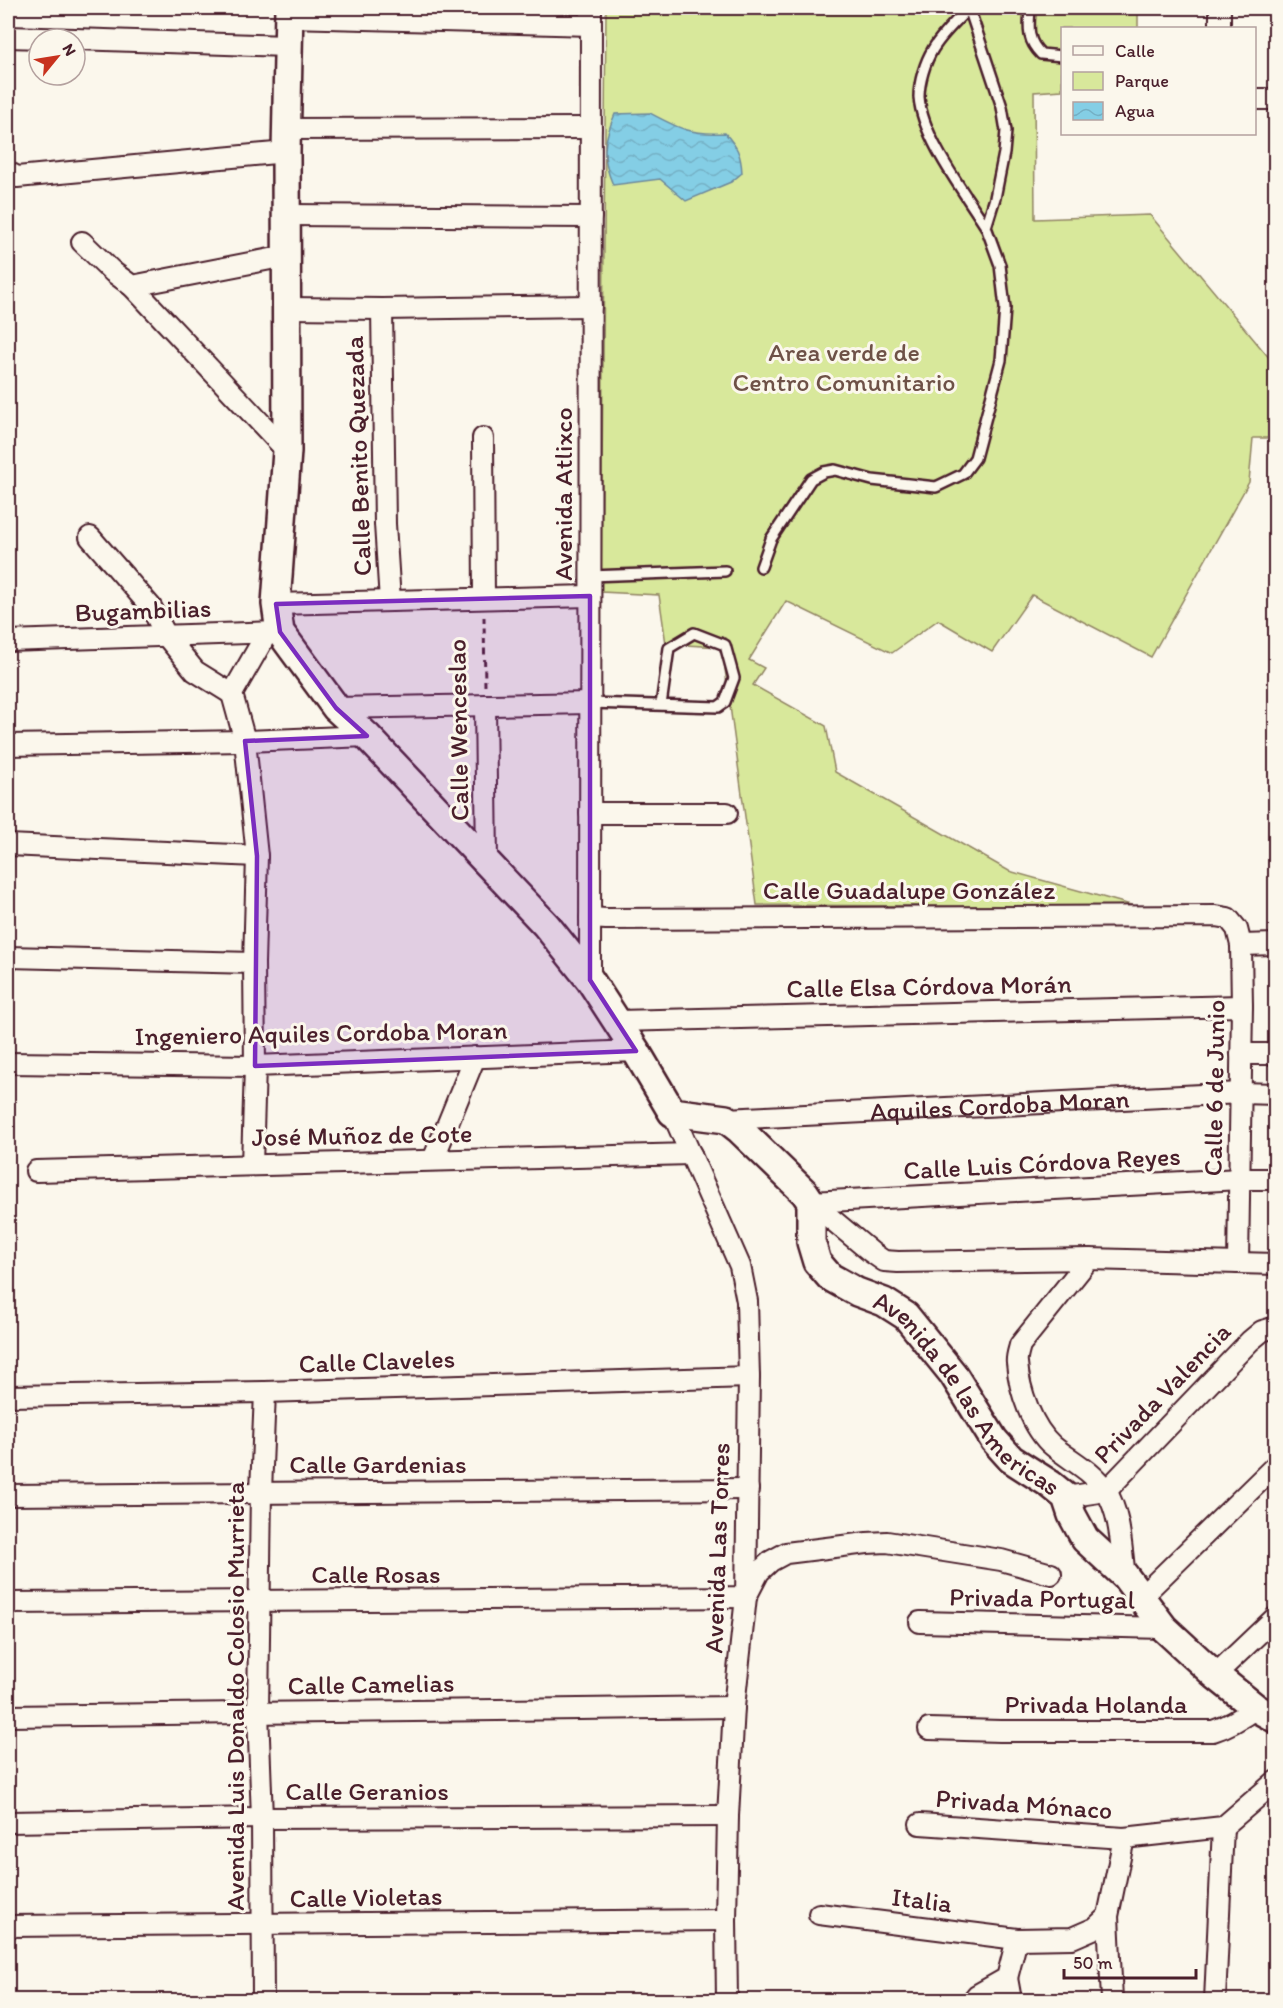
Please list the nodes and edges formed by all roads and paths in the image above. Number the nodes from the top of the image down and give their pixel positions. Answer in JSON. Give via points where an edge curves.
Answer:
{"nodes":[{"id":1,"x":969,"y":8,"type":"edge"},
{"id":2,"x":1030,"y":8,"type":"edge"},
{"id":3,"x":1220,"y":8,"type":"edge"},
{"id":4,"x":289,"y":12,"type":"edge"},
{"id":5,"x":591,"y":16,"type":"edge"},
{"id":6,"x":1220,"y":27,"type":"edge"},
{"id":7,"x":8,"y":37,"type":"edge"},
{"id":8,"x":27,"y":38,"type":"edge"},
{"id":9,"x":87,"y":39,"type":"edge"},
{"id":10,"x":288,"y":46,"type":"junction"},
{"id":11,"x":1061,"y":56,"type":"edge"},
{"id":12,"x":1256,"y":99,"type":"edge"},
{"id":13,"x":1275,"y":99,"type":"edge"},
{"id":14,"x":591,"y":128,"type":"junction"},
{"id":15,"x":286,"y":140,"type":"junction"},
{"id":16,"x":12,"y":174,"type":"edge"},
{"id":17,"x":287,"y":215,"type":"junction"},
{"id":18,"x":591,"y":217,"type":"junction"},
{"id":19,"x":986,"y":227,"type":"junction"},
{"id":20,"x":82,"y":242,"type":"dead end"},
{"id":21,"x":286,"y":256,"type":"junction"},
{"id":22,"x":132,"y":286,"type":"junction"},
{"id":23,"x":591,"y":306,"type":"junction"},
{"id":24,"x":287,"y":308,"type":"junction"},
{"id":25,"x":382,"y":309,"type":"junction"},
{"id":26,"x":483,"y":438,"type":"dead end"},
{"id":27,"x":287,"y":451,"type":"junction"},
{"id":28,"x":90,"y":537,"type":"dead end"},
{"id":29,"x":761,"y":567,"type":"dead end"},
{"id":30,"x":725,"y":572,"type":"dead end"},
{"id":31,"x":590,"y":576,"type":"junction"},
{"id":32,"x":590,"y":596,"type":"junction"},
{"id":33,"x":484,"y":598,"type":"junction"},
{"id":34,"x":390,"y":601,"type":"junction"},
{"id":35,"x":276,"y":604,"type":"junction"},
{"id":36,"x":273,"y":632,"type":"junction"},
{"id":37,"x":167,"y":637,"type":"junction"},
{"id":38,"x":8,"y":641,"type":"edge"},
{"id":39,"x":232,"y":694,"type":"junction"},
{"id":40,"x":590,"y":703,"type":"junction"},
{"id":41,"x":485,"y":705,"type":"junction"},
{"id":42,"x":661,"y":705,"type":"junction"},
{"id":43,"x":336,"y":708,"type":"junction"},
{"id":44,"x":367,"y":736,"type":"junction"},
{"id":45,"x":245,"y":741,"type":"junction"},
{"id":46,"x":8,"y":745,"type":"edge"},
{"id":47,"x":590,"y":813,"type":"junction"},
{"id":48,"x":727,"y":813,"type":"dead end"},
{"id":49,"x":8,"y":845,"type":"edge"},
{"id":50,"x":257,"y":856,"type":"junction"},
{"id":51,"x":487,"y":861,"type":"junction"},
{"id":52,"x":590,"y":918,"type":"junction"},
{"id":53,"x":1228,"y":918,"type":"joint"},
{"id":54,"x":1275,"y":944,"type":"edge"},
{"id":55,"x":1241,"y":945,"type":"junction"},
{"id":56,"x":8,"y":957,"type":"edge"},
{"id":57,"x":254,"y":963,"type":"junction"},
{"id":58,"x":590,"y":980,"type":"junction"},
{"id":59,"x":1242,"y":1005,"type":"junction"},
{"id":60,"x":618,"y":1022,"type":"junction"},
{"id":61,"x":636,"y":1051,"type":"junction"},
{"id":62,"x":1241,"y":1054,"type":"junction"},
{"id":63,"x":1275,"y":1054,"type":"edge"},
{"id":64,"x":475,"y":1057,"type":"junction"},
{"id":65,"x":8,"y":1063,"type":"edge"},
{"id":66,"x":255,"y":1066,"type":"junction"},
{"id":67,"x":1240,"y":1093,"type":"junction"},
{"id":68,"x":1275,"y":1094,"type":"edge"},
{"id":69,"x":672,"y":1112,"type":"junction"},
{"id":70,"x":726,"y":1119,"type":"junction"},
{"id":71,"x":691,"y":1154,"type":"junction"},
{"id":72,"x":433,"y":1160,"type":"junction"},
{"id":73,"x":252,"y":1165,"type":"junction"},
{"id":74,"x":36,"y":1171,"type":"dead end"},
{"id":75,"x":1240,"y":1179,"type":"junction"},
{"id":76,"x":1275,"y":1179,"type":"edge"},
{"id":77,"x":812,"y":1202,"type":"junction"},
{"id":78,"x":1089,"y":1259,"type":"junction"},
{"id":79,"x":1238,"y":1263,"type":"junction"},
{"id":80,"x":1275,"y":1264,"type":"edge"},
{"id":81,"x":1269,"y":1329,"type":"edge"},
{"id":82,"x":749,"y":1377,"type":"junction"},
{"id":83,"x":265,"y":1392,"type":"junction"},
{"id":84,"x":8,"y":1396,"type":"edge"},
{"id":85,"x":1275,"y":1465,"type":"edge"},
{"id":86,"x":748,"y":1489,"type":"junction"},
{"id":87,"x":261,"y":1491,"type":"junction"},
{"id":88,"x":1106,"y":1491,"type":"junction"},
{"id":89,"x":8,"y":1495,"type":"edge"},
{"id":90,"x":1066,"y":1497,"type":"junction"},
{"id":91,"x":1051,"y":1574,"type":"dead end"},
{"id":92,"x":1133,"y":1587,"type":"junction"},
{"id":93,"x":746,"y":1598,"type":"junction"},
{"id":94,"x":260,"y":1601,"type":"junction"},
{"id":95,"x":8,"y":1604,"type":"edge"},
{"id":96,"x":1275,"y":1617,"type":"edge"},
{"id":97,"x":920,"y":1622,"type":"dead end"},
{"id":98,"x":1164,"y":1628,"type":"junction"},
{"id":99,"x":1215,"y":1675,"type":"junction"},
{"id":100,"x":734,"y":1707,"type":"junction"},
{"id":101,"x":258,"y":1712,"type":"junction"},
{"id":102,"x":1266,"y":1714,"type":"edge"},
{"id":103,"x":8,"y":1716,"type":"edge"},
{"id":104,"x":928,"y":1729,"type":"dead end"},
{"id":105,"x":1275,"y":1781,"type":"edge"},
{"id":106,"x":728,"y":1816,"type":"junction"},
{"id":107,"x":262,"y":1818,"type":"junction"},
{"id":108,"x":8,"y":1822,"type":"edge"},
{"id":109,"x":920,"y":1824,"type":"dead end"},
{"id":110,"x":1223,"y":1827,"type":"junction"},
{"id":111,"x":1124,"y":1838,"type":"junction"},
{"id":112,"x":819,"y":1914,"type":"dead end"},
{"id":113,"x":1108,"y":1916,"type":"junction"},
{"id":114,"x":726,"y":1920,"type":"junction"},
{"id":115,"x":262,"y":1925,"type":"junction"},
{"id":116,"x":8,"y":1926,"type":"edge"},
{"id":117,"x":1017,"y":1939,"type":"junction"},
{"id":118,"x":1007,"y":1978,"type":"junction"},
{"id":119,"x":263,"y":2001,"type":"edge"},
{"id":120,"x":727,"y":2001,"type":"edge"},
{"id":121,"x":973,"y":2001,"type":"edge"},
{"id":122,"x":1011,"y":2001,"type":"edge"},
{"id":123,"x":1112,"y":2001,"type":"edge"},
{"id":124,"x":1215,"y":2001,"type":"edge"}],
"edges":[{"from":1,"to":19,"type":"lane","via":[[1002,107],[1006,131],[996,198]]},
{"from":1,"to":19,"type":"lane","via":[[933,48],[919,96],[930,134]]},
{"from":2,"to":11,"type":"lane","via":[[1033,47],[1041,54]]},
{"from":3,"to":6,"type":"street"},
{"from":4,"to":5,"type":"street"},
{"from":4,"to":10,"type":"street"},
{"from":5,"to":14,"type":"street","name":"Avenida Atlixco"},
{"from":7,"to":8,"type":"street"},
{"from":9,"to":10,"type":"street"},
{"from":10,"to":15,"type":"street"},
{"from":12,"to":13,"type":"street"},
{"from":14,"to":15,"type":"street"},
{"from":14,"to":18,"type":"street","name":"Avenida Atlixco"},
{"from":15,"to":16,"type":"street"},
{"from":15,"to":17,"type":"street"},
{"from":17,"to":18,"type":"street"},
{"from":17,"to":21,"type":"street"},
{"from":18,"to":23,"type":"street","name":"Avenida Atlixco"},
{"from":19,"to":29,"type":"lane","via":[[1000,265],[1005,309],[1001,360],[975,458],[963,474],[936,487],[872,480],[835,470],[824,472],[812,480],[771,539]]},
{"from":20,"to":22,"type":"street"},
{"from":21,"to":22,"type":"street"},
{"from":21,"to":24,"type":"street"},
{"from":22,"to":27,"type":"street"},
{"from":23,"to":25,"type":"street"},
{"from":23,"to":31,"type":"street","name":"Avenida Atlixco"},
{"from":24,"to":25,"type":"street"},
{"from":24,"to":27,"type":"street"},
{"from":25,"to":34,"type":"street","name":"Calle Benito Quezada"},
{"from":26,"to":33,"type":"street"},
{"from":27,"to":35,"type":"street"},
{"from":28,"to":37,"type":"street","via":[[151,607]]},
{"from":30,"to":31,"type":"lane"},
{"from":31,"to":32,"type":"street","name":"Avenida Atlixco"},
{"from":32,"to":33,"type":"street"},
{"from":32,"to":40,"type":"street","name":"Avenida Atlixco"},
{"from":33,"to":34,"type":"street"},
{"from":33,"to":41,"type":"path","name":"Calle Wenceslao"},
{"from":34,"to":35,"type":"street"},
{"from":35,"to":36,"type":"street"},
{"from":36,"to":37,"type":"street","name":"Bugambilias"},
{"from":36,"to":39,"type":"street"},
{"from":36,"to":43,"type":"street"},
{"from":37,"to":38,"type":"street","name":"Bugambilias"},
{"from":37,"to":39,"type":"street","via":[[195,671]]},
{"from":39,"to":45,"type":"street"},
{"from":40,"to":41,"type":"street"},
{"from":40,"to":42,"type":"lane"},
{"from":40,"to":47,"type":"street","name":"Avenida Atlixco"},
{"from":41,"to":43,"type":"street"},
{"from":41,"to":51,"type":"street","name":"Calle Wenceslao"},
{"from":42,"to":42,"type":"lane","via":[[718,707],[725,702],[734,678],[725,645],[694,633],[669,648]]},
{"from":43,"to":44,"type":"street"},
{"from":44,"to":45,"type":"street"},
{"from":44,"to":51,"type":"street"},
{"from":45,"to":46,"type":"street"},
{"from":45,"to":50,"type":"street"},
{"from":47,"to":48,"type":"street"},
{"from":47,"to":52,"type":"street","name":"Avenida Atlixco"},
{"from":49,"to":50,"type":"street"},
{"from":50,"to":57,"type":"street"},
{"from":51,"to":58,"type":"street"},
{"from":52,"to":53,"type":"street","name":"Calle Guadalupe González"},
{"from":52,"to":58,"type":"street","name":"Avenida Atlixco"},
{"from":53,"to":55,"type":"street","name":"Calle 6 de Junio","via":[[1237,929]]},
{"from":54,"to":55,"type":"street"},
{"from":55,"to":59,"type":"street","name":"Calle 6 de Junio"},
{"from":56,"to":57,"type":"street"},
{"from":57,"to":66,"type":"street"},
{"from":58,"to":60,"type":"street"},
{"from":59,"to":60,"type":"street","name":"Calle Elsa Córdova Morán"},
{"from":59,"to":62,"type":"street","name":"Calle 6 de Junio"},
{"from":60,"to":61,"type":"street"},
{"from":61,"to":64,"type":"street","name":"Ingeniero Aquiles Cordoba Moran"},
{"from":61,"to":69,"type":"street"},
{"from":62,"to":63,"type":"street"},
{"from":62,"to":67,"type":"street","name":"Calle 6 de Junio"},
{"from":64,"to":66,"type":"street","name":"Ingeniero Aquiles Cordoba Moran"},
{"from":64,"to":72,"type":"street"},
{"from":65,"to":66,"type":"street","name":"Ingeniero Aquiles Cordoba Moran"},
{"from":66,"to":73,"type":"street"},
{"from":67,"to":68,"type":"street","name":"Aquiles Cordoba Moran"},
{"from":67,"to":70,"type":"street","name":"Aquiles Cordoba Moran"},
{"from":67,"to":75,"type":"street","name":"Calle 6 de Junio"},
{"from":69,"to":70,"type":"street","name":"Aquiles Cordoba Moran"},
{"from":69,"to":71,"type":"street","name":"Avenida Las Torres"},
{"from":70,"to":77,"type":"street"},
{"from":71,"to":72,"type":"street","name":"José Muñoz de Cote"},
{"from":71,"to":82,"type":"street","name":"Avenida Las Torres","via":[[740,1266],[747,1301]]},
{"from":72,"to":73,"type":"street","name":"José Muñoz de Cote"},
{"from":73,"to":74,"type":"street","name":"José Muñoz de Cote"},
{"from":75,"to":76,"type":"street","name":"Calle Luis Córdova Reyes"},
{"from":75,"to":77,"type":"street","name":"Calle Luis Córdova Reyes"},
{"from":75,"to":79,"type":"street","name":"Calle 6 de Junio"},
{"from":77,"to":78,"type":"street","via":[[884,1261]]},
{"from":77,"to":90,"type":"street","name":"Avenida de las Americas","via":[[811,1242],[817,1262],[830,1277],[906,1316],[953,1374],[994,1440],[1011,1458]]},
{"from":78,"to":79,"type":"street"},
{"from":78,"to":88,"type":"street","via":[[1020,1345],[1017,1361],[1038,1429],[1052,1446],[1088,1471]]},
{"from":79,"to":80,"type":"street"},
{"from":81,"to":88,"type":"street","name":"Privada Valencia"},
{"from":82,"to":83,"type":"street","name":"Calle Claveles"},
{"from":82,"to":86,"type":"street","name":"Avenida Las Torres"},
{"from":83,"to":84,"type":"street","name":"Calle Claveles"},
{"from":83,"to":87,"type":"street","name":"Avenida Luis Donaldo Colosio Murrieta"},
{"from":85,"to":92,"type":"street"},
{"from":86,"to":87,"type":"street","name":"Calle Gardenias"},
{"from":86,"to":93,"type":"street","name":"Avenida Las Torres"},
{"from":87,"to":89,"type":"street","name":"Calle Gardenias"},
{"from":87,"to":94,"type":"street","name":"Avenida Luis Donaldo Colosio Murrieta"},
{"from":88,"to":90,"type":"street","name":"Privada Valencia"},
{"from":88,"to":92,"type":"street","via":[[1115,1510]]},
{"from":90,"to":92,"type":"street","name":"Avenida de las Americas","via":[[1085,1539]]},
{"from":91,"to":93,"type":"street","via":[[1001,1560],[887,1542],[867,1543],[786,1553],[759,1572]]},
{"from":92,"to":98,"type":"street","name":"Avenida de las Americas"},
{"from":93,"to":94,"type":"street","name":"Calle Rosas"},
{"from":93,"to":100,"type":"street","name":"Avenida Las Torres"},
{"from":94,"to":95,"type":"street","name":"Calle Rosas"},
{"from":94,"to":101,"type":"street","name":"Avenida Luis Donaldo Colosio Murrieta"},
{"from":96,"to":99,"type":"street"},
{"from":97,"to":98,"type":"street","name":"Privada Portugal"},
{"from":98,"to":99,"type":"street","name":"Avenida de las Americas"},
{"from":99,"to":102,"type":"street","name":"Avenida de las Americas"},
{"from":100,"to":101,"type":"street","name":"Calle Camelias"},
{"from":100,"to":106,"type":"street","name":"Avenida Las Torres"},
{"from":101,"to":103,"type":"street","name":"Calle Camelias"},
{"from":101,"to":107,"type":"street","name":"Avenida Luis Donaldo Colosio Murrieta"},
{"from":102,"to":104,"type":"street","name":"Privada Holanda","via":[[1240,1719],[1213,1731]]},
{"from":105,"to":110,"type":"street"},
{"from":106,"to":107,"type":"street","name":"Calle Geranios"},
{"from":106,"to":114,"type":"street","name":"Avenida Las Torres"},
{"from":107,"to":108,"type":"street","name":"Calle Geranios"},
{"from":107,"to":115,"type":"street","name":"Avenida Luis Donaldo Colosio Murrieta"},
{"from":109,"to":111,"type":"street","name":"Privada Mónaco"},
{"from":110,"to":111,"type":"street","name":"Privada Mónaco"},
{"from":110,"to":124,"type":"street"},
{"from":111,"to":113,"type":"street"},
{"from":112,"to":117,"type":"street","name":"Italia"},
{"from":113,"to":117,"type":"street","name":"Italia","via":[[1095,1928],[1072,1938]]},
{"from":113,"to":123,"type":"street"},
{"from":114,"to":115,"type":"street","name":"Calle Violetas"},
{"from":114,"to":120,"type":"street","name":"Avenida Las Torres"},
{"from":115,"to":116,"type":"street","name":"Calle Violetas"},
{"from":115,"to":119,"type":"street","name":"Avenida Luis Donaldo Colosio Murrieta"},
{"from":117,"to":118,"type":"street"},
{"from":118,"to":121,"type":"street"},
{"from":118,"to":122,"type":"street"}]}
